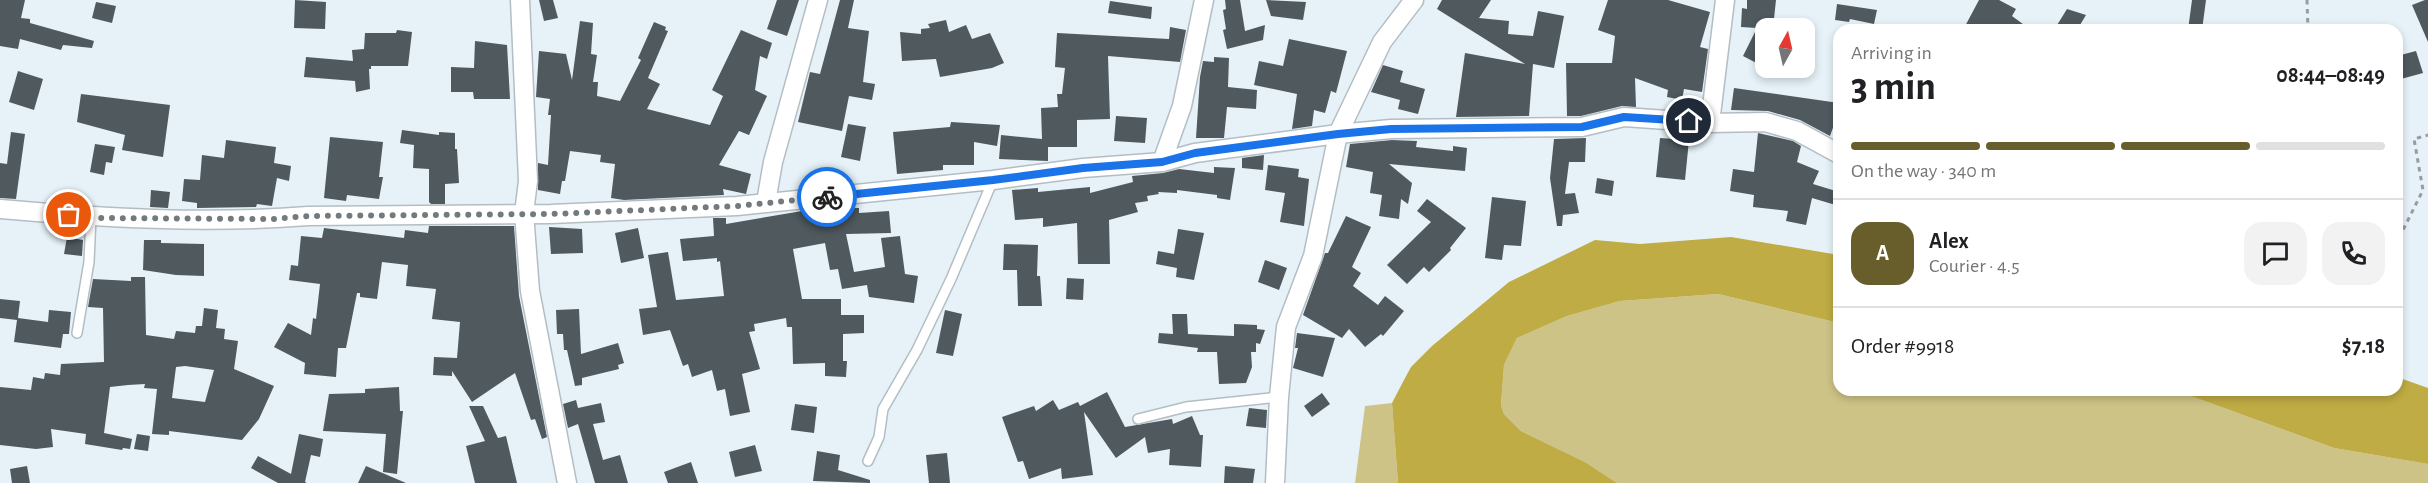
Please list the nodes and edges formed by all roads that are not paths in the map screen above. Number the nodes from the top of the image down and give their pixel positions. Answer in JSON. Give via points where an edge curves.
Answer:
{"nodes":[{"id":1,"x":520,"y":0,"type":"edge"},
{"id":2,"x":818,"y":0,"type":"edge"},
{"id":3,"x":1204,"y":0,"type":"edge"},
{"id":4,"x":1414,"y":0,"type":"edge"},
{"id":5,"x":1725,"y":0,"type":"edge"},
{"id":6,"x":1710,"y":123,"type":"junction"},
{"id":7,"x":1338,"y":134,"type":"junction"},
{"id":8,"x":1833,"y":151,"type":"edge"},
{"id":9,"x":1162,"y":162,"type":"junction"},
{"id":10,"x":993,"y":180,"type":"junction"},
{"id":11,"x":766,"y":202,"type":"junction"},
{"id":12,"x":0,"y":209,"type":"edge"},
{"id":13,"x":524,"y":213,"type":"junction"},
{"id":14,"x":91,"y":218,"type":"junction"},
{"id":15,"x":77,"y":333,"type":"dead end"},
{"id":16,"x":1279,"y":397,"type":"junction"},
{"id":17,"x":1138,"y":419,"type":"dead end"},
{"id":18,"x":868,"y":461,"type":"dead end"},
{"id":19,"x":567,"y":483,"type":"edge"},
{"id":20,"x":1275,"y":483,"type":"edge"}],
"edges":[{"from":1,"to":13,"type":"street","via":[[528,181]]},
{"from":2,"to":11,"type":"street","via":[[773,162]]},
{"from":3,"to":9,"type":"street","via":[[1182,106]]},
{"from":4,"to":7,"type":"street","via":[[1382,42]]},
{"from":5,"to":6,"type":"street"},
{"from":6,"to":7,"type":"street","via":[[1624,117],[1582,127],[1391,129]]},
{"from":6,"to":8,"type":"street","via":[[1765,122],[1797,131]]},
{"from":7,"to":9,"type":"street","via":[[1195,153]]},
{"from":7,"to":16,"type":"street","via":[[1313,256],[1286,327]]},
{"from":9,"to":10,"type":"street"},
{"from":10,"to":11,"type":"street"},
{"from":10,"to":18,"type":"lane","via":[[917,350],[883,409],[879,437]]},
{"from":11,"to":13,"type":"street"},
{"from":12,"to":14,"type":"street"},
{"from":13,"to":14,"type":"street","via":[[273,219]]},
{"from":13,"to":19,"type":"street","via":[[530,291]]},
{"from":14,"to":15,"type":"lane","via":[[89,262]]},
{"from":16,"to":17,"type":"lane","via":[[1186,407]]},
{"from":16,"to":20,"type":"street"}]}
